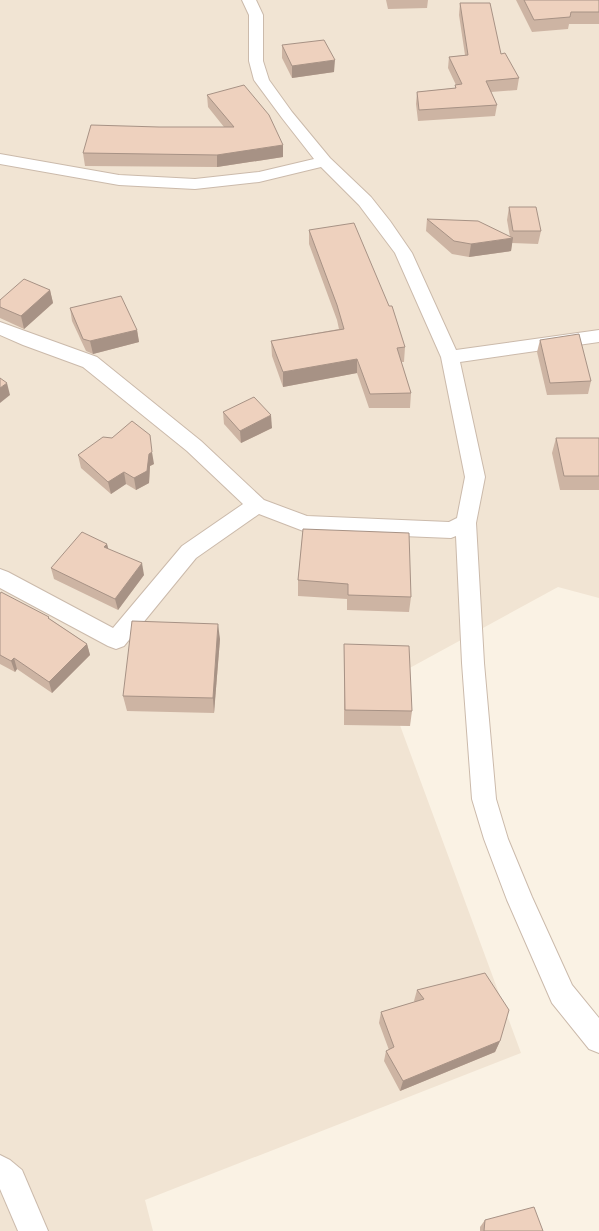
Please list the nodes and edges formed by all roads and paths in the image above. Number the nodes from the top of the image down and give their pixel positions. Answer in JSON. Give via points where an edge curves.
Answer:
{"nodes":[{"id":1,"x":249,"y":0,"type":"edge"},
{"id":2,"x":0,"y":159,"type":"edge"},
{"id":3,"x":324,"y":161,"type":"junction"},
{"id":4,"x":0,"y":328,"type":"edge"},
{"id":5,"x":599,"y":336,"type":"edge"},
{"id":6,"x":450,"y":357,"type":"junction"},
{"id":7,"x":257,"y":505,"type":"junction"},
{"id":8,"x":466,"y":523,"type":"junction"},
{"id":9,"x":0,"y":578,"type":"edge"},
{"id":10,"x":599,"y":1039,"type":"edge"},
{"id":11,"x":0,"y":1170,"type":"edge"},
{"id":12,"x":33,"y":1231,"type":"edge"}],
"edges":[{"from":1,"to":3,"type":"street","via":[[256,15],[256,61],[262,80],[286,115]]},
{"from":2,"to":3,"type":"street","via":[[119,180],[195,184],[259,177]]},
{"from":3,"to":6,"type":"street","via":[[365,201],[384,224],[402,253]]},
{"from":4,"to":7,"type":"street","via":[[90,362],[194,446]]},
{"from":5,"to":6,"type":"street"},
{"from":6,"to":8,"type":"street","via":[[475,477]]},
{"from":7,"to":8,"type":"street","via":[[306,524],[451,530]]},
{"from":7,"to":9,"type":"street","via":[[189,552],[116,640]]},
{"from":8,"to":10,"type":"street","via":[[473,663],[484,799],[517,893],[562,994]]},
{"from":11,"to":12,"type":"street","via":[[12,1180]]}]}
